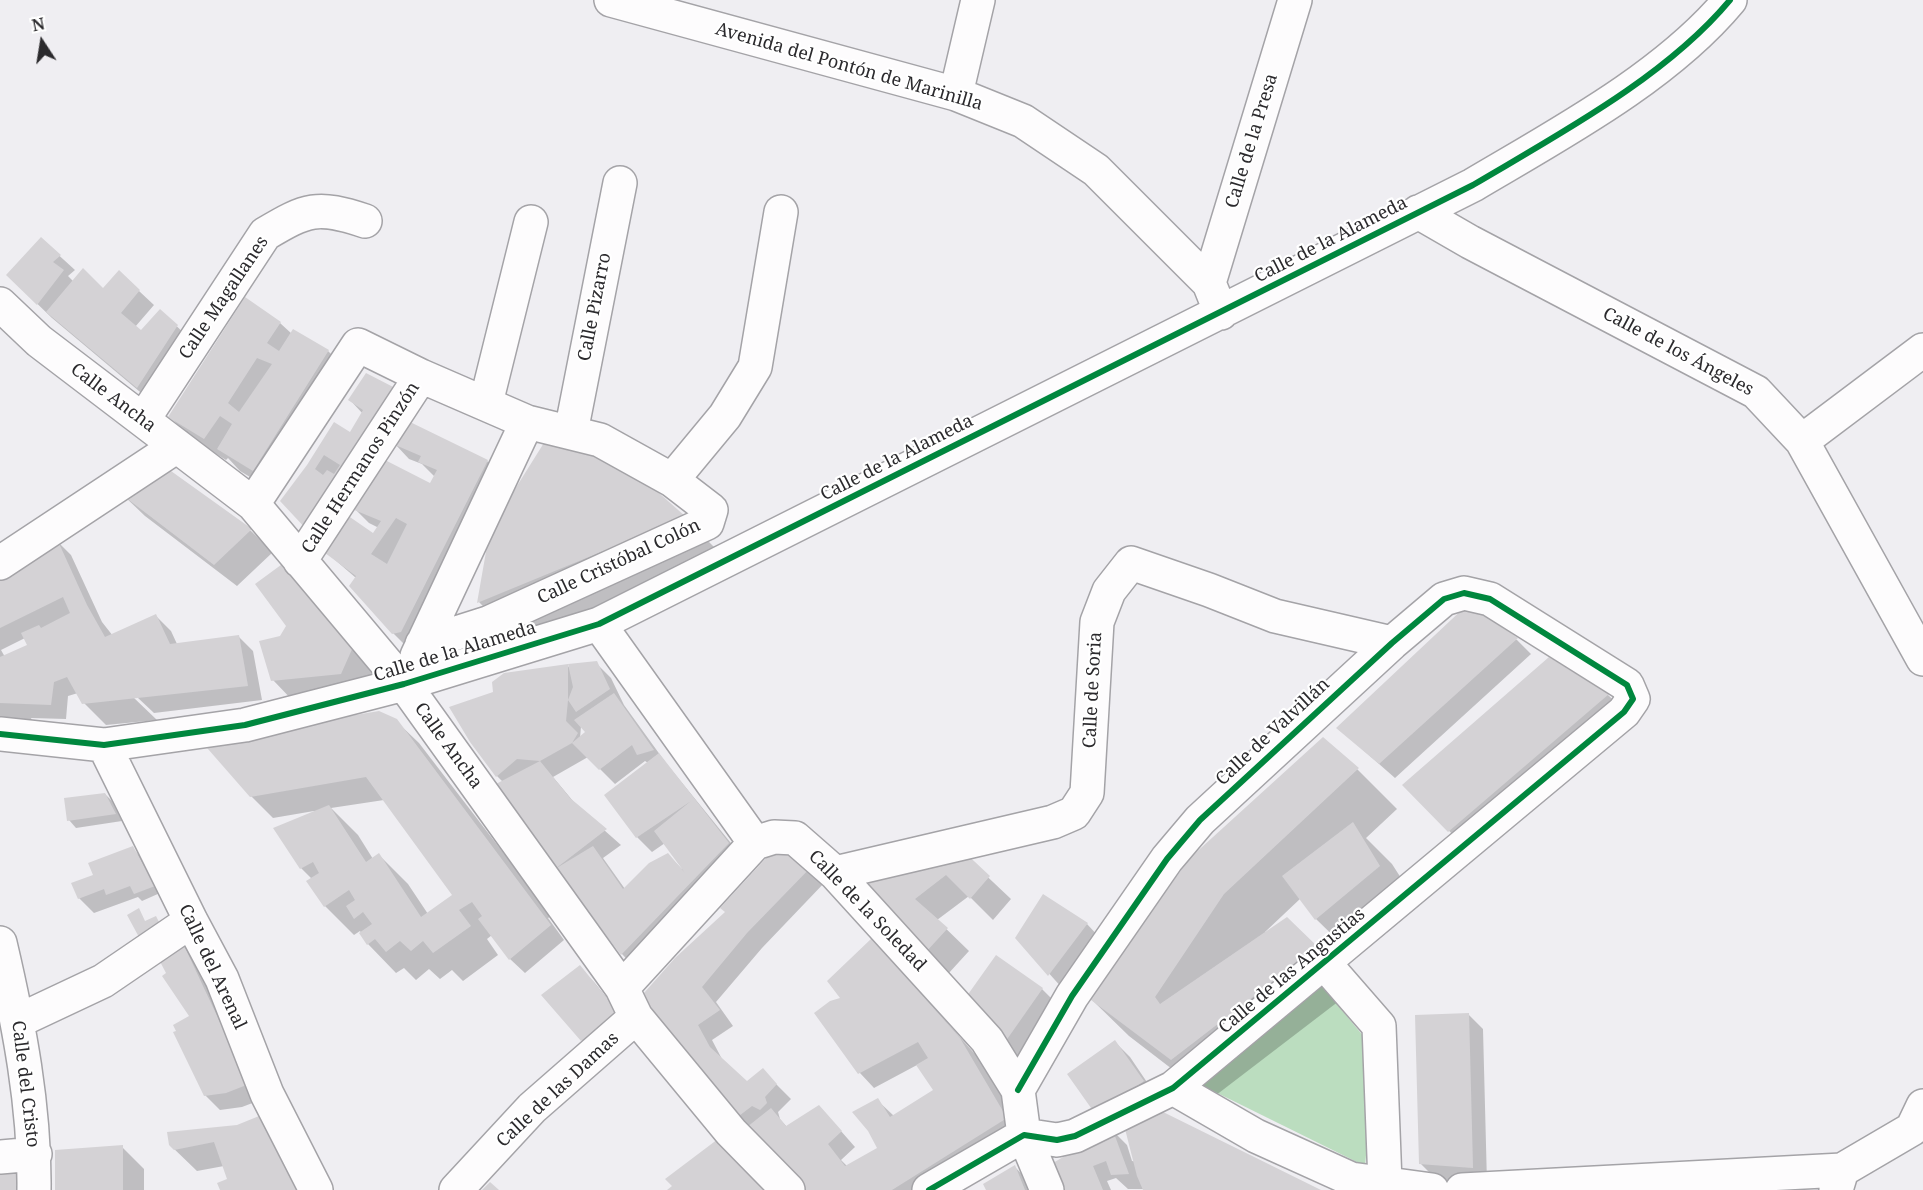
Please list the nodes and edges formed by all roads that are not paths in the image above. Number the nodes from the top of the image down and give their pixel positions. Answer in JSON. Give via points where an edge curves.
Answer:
{"nodes":[{"id":1,"x":611,"y":0,"type":"edge"},
{"id":2,"x":978,"y":0,"type":"edge"},
{"id":3,"x":1295,"y":0,"type":"edge"},
{"id":4,"x":1730,"y":0,"type":"edge"},
{"id":5,"x":672,"y":8,"type":"edge"},
{"id":6,"x":956,"y":94,"type":"junction"},
{"id":7,"x":620,"y":183,"type":"dead end"},
{"id":8,"x":781,"y":212,"type":"dead end"},
{"id":9,"x":1418,"y":212,"type":"junction"},
{"id":10,"x":365,"y":221,"type":"dead end"},
{"id":11,"x":531,"y":222,"type":"dead end"},
{"id":12,"x":1209,"y":283,"type":"junction"},
{"id":13,"x":0,"y":304,"type":"edge"},
{"id":14,"x":1221,"y":313,"type":"junction"},
{"id":15,"x":1923,"y":350,"type":"edge"},
{"id":16,"x":421,"y":376,"type":"junction"},
{"id":17,"x":486,"y":403,"type":"junction"},
{"id":18,"x":143,"y":420,"type":"junction"},
{"id":19,"x":528,"y":422,"type":"junction"},
{"id":20,"x":571,"y":432,"type":"junction"},
{"id":21,"x":1802,"y":441,"type":"junction"},
{"id":22,"x":177,"y":446,"type":"junction"},
{"id":23,"x":672,"y":480,"type":"junction"},
{"id":24,"x":253,"y":504,"type":"junction"},
{"id":25,"x":300,"y":561,"type":"junction"},
{"id":26,"x":0,"y":563,"type":"edge"},
{"id":27,"x":599,"y":624,"type":"junction"},
{"id":28,"x":1392,"y":643,"type":"junction"},
{"id":29,"x":422,"y":644,"type":"junction"},
{"id":30,"x":1923,"y":659,"type":"edge"},
{"id":31,"x":404,"y":684,"type":"junction"},
{"id":32,"x":1633,"y":699,"type":"joint"},
{"id":33,"x":0,"y":734,"type":"edge"},
{"id":34,"x":104,"y":745,"type":"junction"},
{"id":35,"x":755,"y":843,"type":"junction"},
{"id":36,"x":835,"y":873,"type":"junction"},
{"id":37,"x":191,"y":921,"type":"junction"},
{"id":38,"x":0,"y":943,"type":"edge"},
{"id":39,"x":1325,"y":964,"type":"junction"},
{"id":40,"x":622,"y":988,"type":"junction"},
{"id":41,"x":636,"y":1017,"type":"junction"},
{"id":42,"x":18,"y":1022,"type":"junction"},
{"id":43,"x":1173,"y":1088,"type":"junction"},
{"id":44,"x":1018,"y":1090,"type":"junction"},
{"id":45,"x":1919,"y":1121,"type":"edge"},
{"id":46,"x":1024,"y":1135,"type":"junction"},
{"id":47,"x":34,"y":1154,"type":"junction"},
{"id":48,"x":0,"y":1157,"type":"edge"},
{"id":49,"x":1839,"y":1180,"type":"edge"},
{"id":50,"x":1385,"y":1183,"type":"junction"},
{"id":51,"x":34,"y":1190,"type":"edge"},
{"id":52,"x":316,"y":1190,"type":"edge"},
{"id":53,"x":456,"y":1190,"type":"edge"},
{"id":54,"x":788,"y":1190,"type":"edge"},
{"id":55,"x":929,"y":1190,"type":"edge"},
{"id":56,"x":1047,"y":1190,"type":"edge"},
{"id":57,"x":1432,"y":1190,"type":"edge"},
{"id":58,"x":1462,"y":1190,"type":"edge"}],
"edges":[{"from":1,"to":5,"type":"street","name":"Avenida del Pontón de Marinilla"},
{"from":2,"to":6,"type":"street"},
{"from":3,"to":12,"type":"street","name":"Calle de la Presa"},
{"from":4,"to":9,"type":"street","name":"Calle de la Alameda","via":[[1661,66],[1569,128],[1473,185]]},
{"from":5,"to":6,"type":"street","name":"Avenida del Pontón de Marinilla"},
{"from":6,"to":12,"type":"street","name":"Avenida del Pontón de Marinilla","via":[[1023,121],[1096,170]]},
{"from":7,"to":20,"type":"street","name":"Calle Pizarro"},
{"from":8,"to":23,"type":"street","via":[[755,367],[725,416]]},
{"from":9,"to":14,"type":"street","name":"Calle de la Alameda"},
{"from":9,"to":21,"type":"street","name":"Calle de los Ángeles","via":[[1756,392]]},
{"from":10,"to":18,"type":"street","name":"Calle Magallanes","via":[[316,210],[291,218],[265,234]]},
{"from":11,"to":17,"type":"street"},
{"from":12,"to":14,"type":"street","name":"Avenida del Pontón de Marinilla"},
{"from":13,"to":18,"type":"street","name":"Calle Ancha","via":[[39,341]]},
{"from":14,"to":27,"type":"street","name":"Calle de la Alameda"},
{"from":15,"to":21,"type":"street"},
{"from":16,"to":17,"type":"street","name":"Calle Cristóbal Colón"},
{"from":16,"to":24,"type":"street","name":"Calle Cristóbal Colón","via":[[358,345]]},
{"from":16,"to":25,"type":"street","name":"Calle Hermanos Pinzón"},
{"from":17,"to":19,"type":"street","name":"Calle Cristóbal Colón"},
{"from":18,"to":22,"type":"street","name":"Calle Ancha"},
{"from":19,"to":20,"type":"street","name":"Calle Cristóbal Colón"},
{"from":19,"to":29,"type":"street"},
{"from":20,"to":23,"type":"street","name":"Calle Cristóbal Colón","via":[[600,440]]},
{"from":21,"to":30,"type":"street","name":"Calle de los Ángeles"},
{"from":22,"to":24,"type":"street","name":"Calle Ancha"},
{"from":22,"to":26,"type":"street"},
{"from":23,"to":29,"type":"street","name":"Calle Cristóbal Colón","via":[[711,510],[707,523],[488,623]]},
{"from":24,"to":25,"type":"street","name":"Calle Ancha"},
{"from":25,"to":31,"type":"street","name":"Calle Ancha"},
{"from":27,"to":31,"type":"street","name":"Calle de la Alameda"},
{"from":27,"to":35,"type":"street"},
{"from":28,"to":32,"type":"street","name":"Calle de Valvillán","via":[[1444,599],[1464,593],[1490,599],[1627,685]]},
{"from":28,"to":36,"type":"street","name":"Calle de Soria","via":[[1275,616],[1131,563],[1109,591],[1097,622],[1087,793],[1074,813],[1053,822]]},
{"from":28,"to":44,"type":"street","name":"Calle de Valvillán","via":[[1200,820],[1167,859],[1069,1001]]},
{"from":29,"to":31,"type":"street"},
{"from":31,"to":34,"type":"street","name":"Calle de la Alameda","via":[[245,725]]},
{"from":31,"to":40,"type":"street","name":"Calle Ancha"},
{"from":32,"to":39,"type":"street","name":"Calle de las Angustias","via":[[1624,712]]},
{"from":33,"to":34,"type":"street","name":"Calle de la Alameda"},
{"from":34,"to":37,"type":"street","name":"Calle del Arenal"},
{"from":35,"to":36,"type":"street","name":"Calle de la Soledad","via":[[774,837],[795,838]]},
{"from":35,"to":40,"type":"street"},
{"from":36,"to":44,"type":"street","name":"Calle de la Soledad","via":[[987,1040]]},
{"from":37,"to":42,"type":"street","via":[[103,981]]},
{"from":37,"to":52,"type":"street","name":"Calle del Arenal","via":[[222,979],[267,1095]]},
{"from":38,"to":42,"type":"street","name":"Calle del Cristo"},
{"from":39,"to":43,"type":"street","name":"Calle de las Angustias"},
{"from":39,"to":50,"type":"street","via":[[1379,1026]]},
{"from":40,"to":41,"type":"street","name":"Calle Ancha"},
{"from":41,"to":53,"type":"street","name":"Calle de las Damas","via":[[532,1108]]},
{"from":41,"to":54,"type":"street","name":"Calle Ancha","via":[[731,1132]]},
{"from":42,"to":47,"type":"street","name":"Calle del Cristo"},
{"from":43,"to":46,"type":"street","name":"Calle de las Angustias","via":[[1075,1136],[1057,1140]]},
{"from":43,"to":50,"type":"street","via":[[1256,1136],[1351,1179]]},
{"from":44,"to":46,"type":"street","name":"Calle de la Soledad"},
{"from":45,"to":49,"type":"street"},
{"from":46,"to":55,"type":"street"},
{"from":46,"to":56,"type":"street","name":"Calle de la Soledad"},
{"from":47,"to":48,"type":"street"},
{"from":47,"to":51,"type":"street","name":"Calle del Cristo"},
{"from":49,"to":58,"type":"street"},
{"from":50,"to":57,"type":"street"}]}
